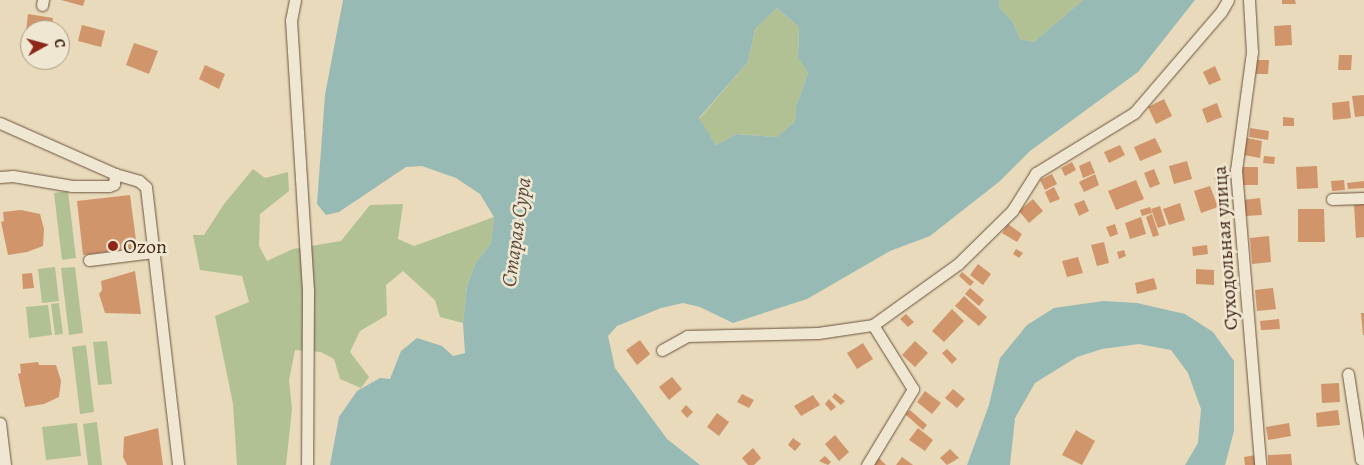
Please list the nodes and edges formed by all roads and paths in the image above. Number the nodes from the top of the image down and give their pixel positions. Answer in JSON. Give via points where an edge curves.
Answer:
{"nodes":[{"id":1,"x":295,"y":0,"type":"edge"},
{"id":2,"x":1228,"y":0,"type":"edge"},
{"id":3,"x":1249,"y":0,"type":"edge"},
{"id":4,"x":0,"y":123,"type":"edge"},
{"id":5,"x":114,"y":174,"type":"junction"},
{"id":6,"x":0,"y":177,"type":"edge"},
{"id":7,"x":1364,"y":198,"type":"edge"},
{"id":8,"x":1332,"y":199,"type":"dead end"},
{"id":9,"x":154,"y":252,"type":"junction"},
{"id":10,"x":89,"y":260,"type":"dead end"},
{"id":11,"x":873,"y":324,"type":"junction"},
{"id":12,"x":662,"y":350,"type":"dead end"},
{"id":13,"x":1348,"y":374,"type":"dead end"},
{"id":14,"x":0,"y":423,"type":"edge"},
{"id":15,"x":1363,"y":459,"type":"edge"},
{"id":16,"x":5,"y":465,"type":"edge"},
{"id":17,"x":178,"y":465,"type":"edge"},
{"id":18,"x":306,"y":465,"type":"edge"},
{"id":19,"x":867,"y":465,"type":"edge"},
{"id":20,"x":1260,"y":465,"type":"edge"}],
"edges":[{"from":1,"to":18,"type":"street","via":[[291,20],[308,290]]},
{"from":2,"to":11,"type":"street","via":[[1134,113],[1036,174],[1012,210],[958,264]]},
{"from":3,"to":20,"type":"street","name":"Суходольная улица","via":[[1252,52],[1236,170]]},
{"from":4,"to":5,"type":"street"},
{"from":5,"to":6,"type":"street","via":[[114,184],[109,186],[72,186],[13,176]]},
{"from":5,"to":9,"type":"street","via":[[139,181],[146,187]]},
{"from":7,"to":8,"type":"street"},
{"from":9,"to":10,"type":"street"},
{"from":9,"to":17,"type":"street"},
{"from":11,"to":12,"type":"street","via":[[818,333],[687,336]]},
{"from":11,"to":19,"type":"street","via":[[913,389]]},
{"from":13,"to":15,"type":"street"},
{"from":14,"to":16,"type":"street"}]}
